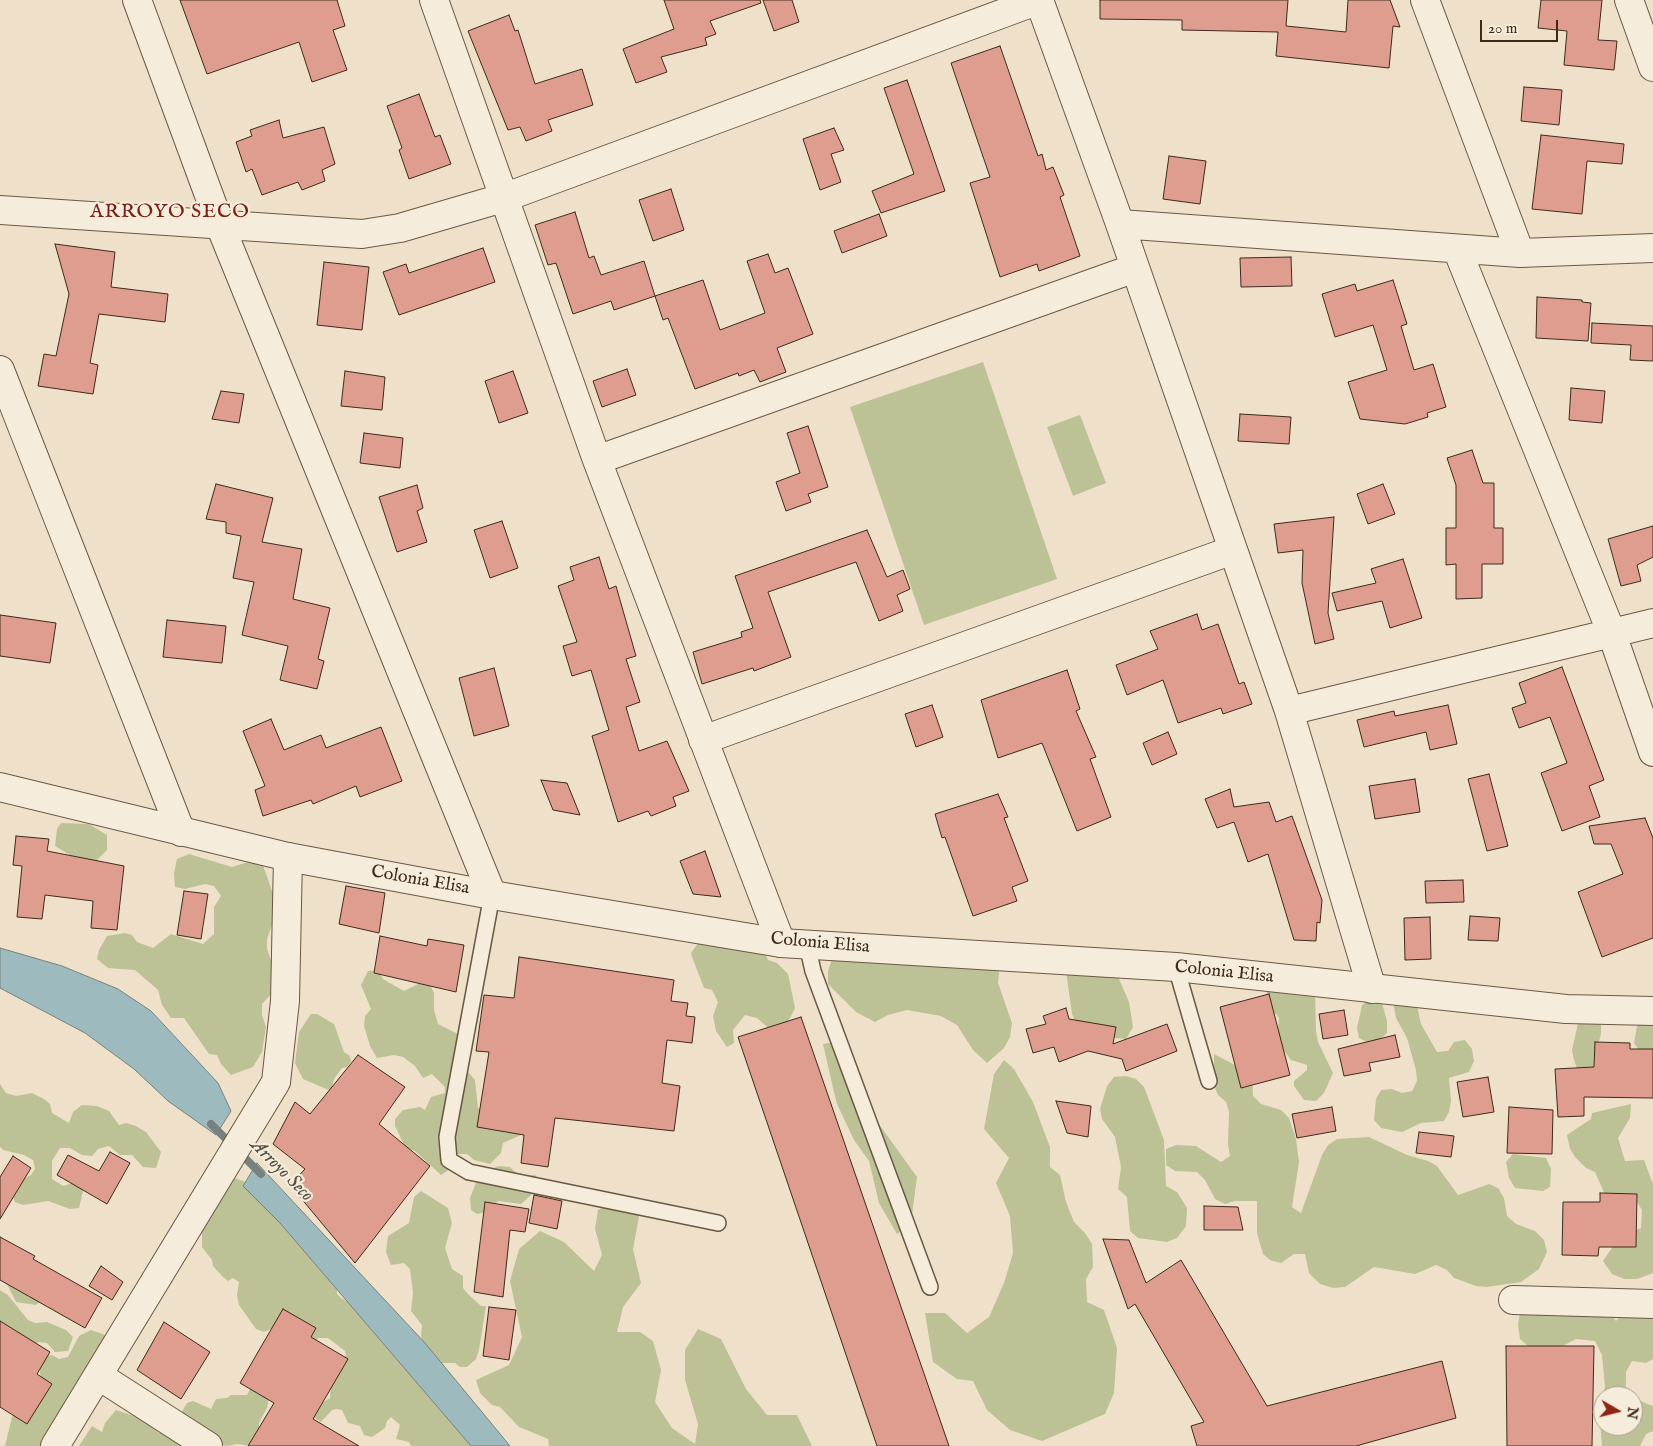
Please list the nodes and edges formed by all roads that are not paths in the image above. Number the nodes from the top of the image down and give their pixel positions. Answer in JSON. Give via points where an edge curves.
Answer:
{"nodes":[{"id":1,"x":137,"y":0,"type":"edge"},
{"id":2,"x":434,"y":0,"type":"edge"},
{"id":3,"x":1426,"y":0,"type":"edge"},
{"id":4,"x":1629,"y":0,"type":"edge"},
{"id":5,"x":1653,"y":67,"type":"edge"},
{"id":6,"x":506,"y":197,"type":"junction"},
{"id":7,"x":0,"y":210,"type":"edge"},
{"id":8,"x":1120,"y":224,"type":"junction"},
{"id":9,"x":220,"y":225,"type":"junction"},
{"id":10,"x":1653,"y":248,"type":"edge"},
{"id":11,"x":1457,"y":249,"type":"junction"},
{"id":12,"x":1520,"y":253,"type":"junction"},
{"id":13,"x":1135,"y":268,"type":"junction"},
{"id":14,"x":0,"y":370,"type":"edge"},
{"id":15,"x":597,"y":460,"type":"junction"},
{"id":16,"x":1233,"y":550,"type":"junction"},
{"id":17,"x":1653,"y":623,"type":"edge"},
{"id":18,"x":1612,"y":634,"type":"junction"},
{"id":19,"x":1289,"y":711,"type":"junction"},
{"id":20,"x":703,"y":740,"type":"junction"},
{"id":21,"x":1653,"y":752,"type":"edge"},
{"id":22,"x":0,"y":788,"type":"edge"},
{"id":23,"x":181,"y":832,"type":"junction"},
{"id":24,"x":288,"y":857,"type":"junction"},
{"id":25,"x":492,"y":894,"type":"junction"},
{"id":26,"x":794,"y":944,"type":"junction"},
{"id":27,"x":1176,"y":967,"type":"junction"},
{"id":28,"x":1372,"y":989,"type":"junction"},
{"id":29,"x":1653,"y":1011,"type":"edge"},
{"id":30,"x":1209,"y":1081,"type":"dead end"},
{"id":31,"x":718,"y":1223,"type":"dead end"},
{"id":32,"x":930,"y":1287,"type":"dead end"},
{"id":33,"x":1513,"y":1300,"type":"dead end"},
{"id":34,"x":1653,"y":1304,"type":"edge"},
{"id":35,"x":99,"y":1376,"type":"junction"},
{"id":36,"x":55,"y":1446,"type":"edge"},
{"id":37,"x":208,"y":1446,"type":"edge"}],
"edges":[{"from":1,"to":9,"type":"street"},
{"from":2,"to":6,"type":"street"},
{"from":3,"to":12,"type":"street"},
{"from":4,"to":5,"type":"street"},
{"from":6,"to":8,"type":"street","via":[[1040,0]]},
{"from":6,"to":9,"type":"street","via":[[400,228],[362,234]]},
{"from":6,"to":15,"type":"street"},
{"from":7,"to":9,"type":"street"},
{"from":8,"to":11,"type":"street"},
{"from":8,"to":13,"type":"street"},
{"from":9,"to":25,"type":"street"},
{"from":10,"to":12,"type":"street"},
{"from":11,"to":12,"type":"street"},
{"from":11,"to":18,"type":"street"},
{"from":13,"to":15,"type":"street"},
{"from":13,"to":16,"type":"street"},
{"from":14,"to":23,"type":"street"},
{"from":15,"to":20,"type":"street"},
{"from":16,"to":19,"type":"street"},
{"from":16,"to":20,"type":"street"},
{"from":17,"to":18,"type":"street"},
{"from":18,"to":19,"type":"street"},
{"from":18,"to":21,"type":"street"},
{"from":19,"to":28,"type":"street"},
{"from":20,"to":26,"type":"street"},
{"from":22,"to":23,"type":"street","name":"Colonia Elisa"},
{"from":23,"to":24,"type":"street","name":"Colonia Elisa"},
{"from":24,"to":25,"type":"street","name":"Colonia Elisa"},
{"from":24,"to":35,"type":"street","via":[[285,1001],[276,1082]]},
{"from":25,"to":26,"type":"street","name":"Colonia Elisa"},
{"from":25,"to":31,"type":"lane","via":[[447,1137],[449,1160],[469,1172]]},
{"from":26,"to":27,"type":"street","name":"Colonia Elisa"},
{"from":26,"to":32,"type":"lane","via":[[813,971]]},
{"from":27,"to":28,"type":"street","name":"Colonia Elisa"},
{"from":27,"to":30,"type":"lane"},
{"from":28,"to":29,"type":"street","name":"Colonia Elisa","via":[[1566,1008]]},
{"from":33,"to":34,"type":"street"},
{"from":35,"to":36,"type":"street"},
{"from":35,"to":37,"type":"street"}]}
